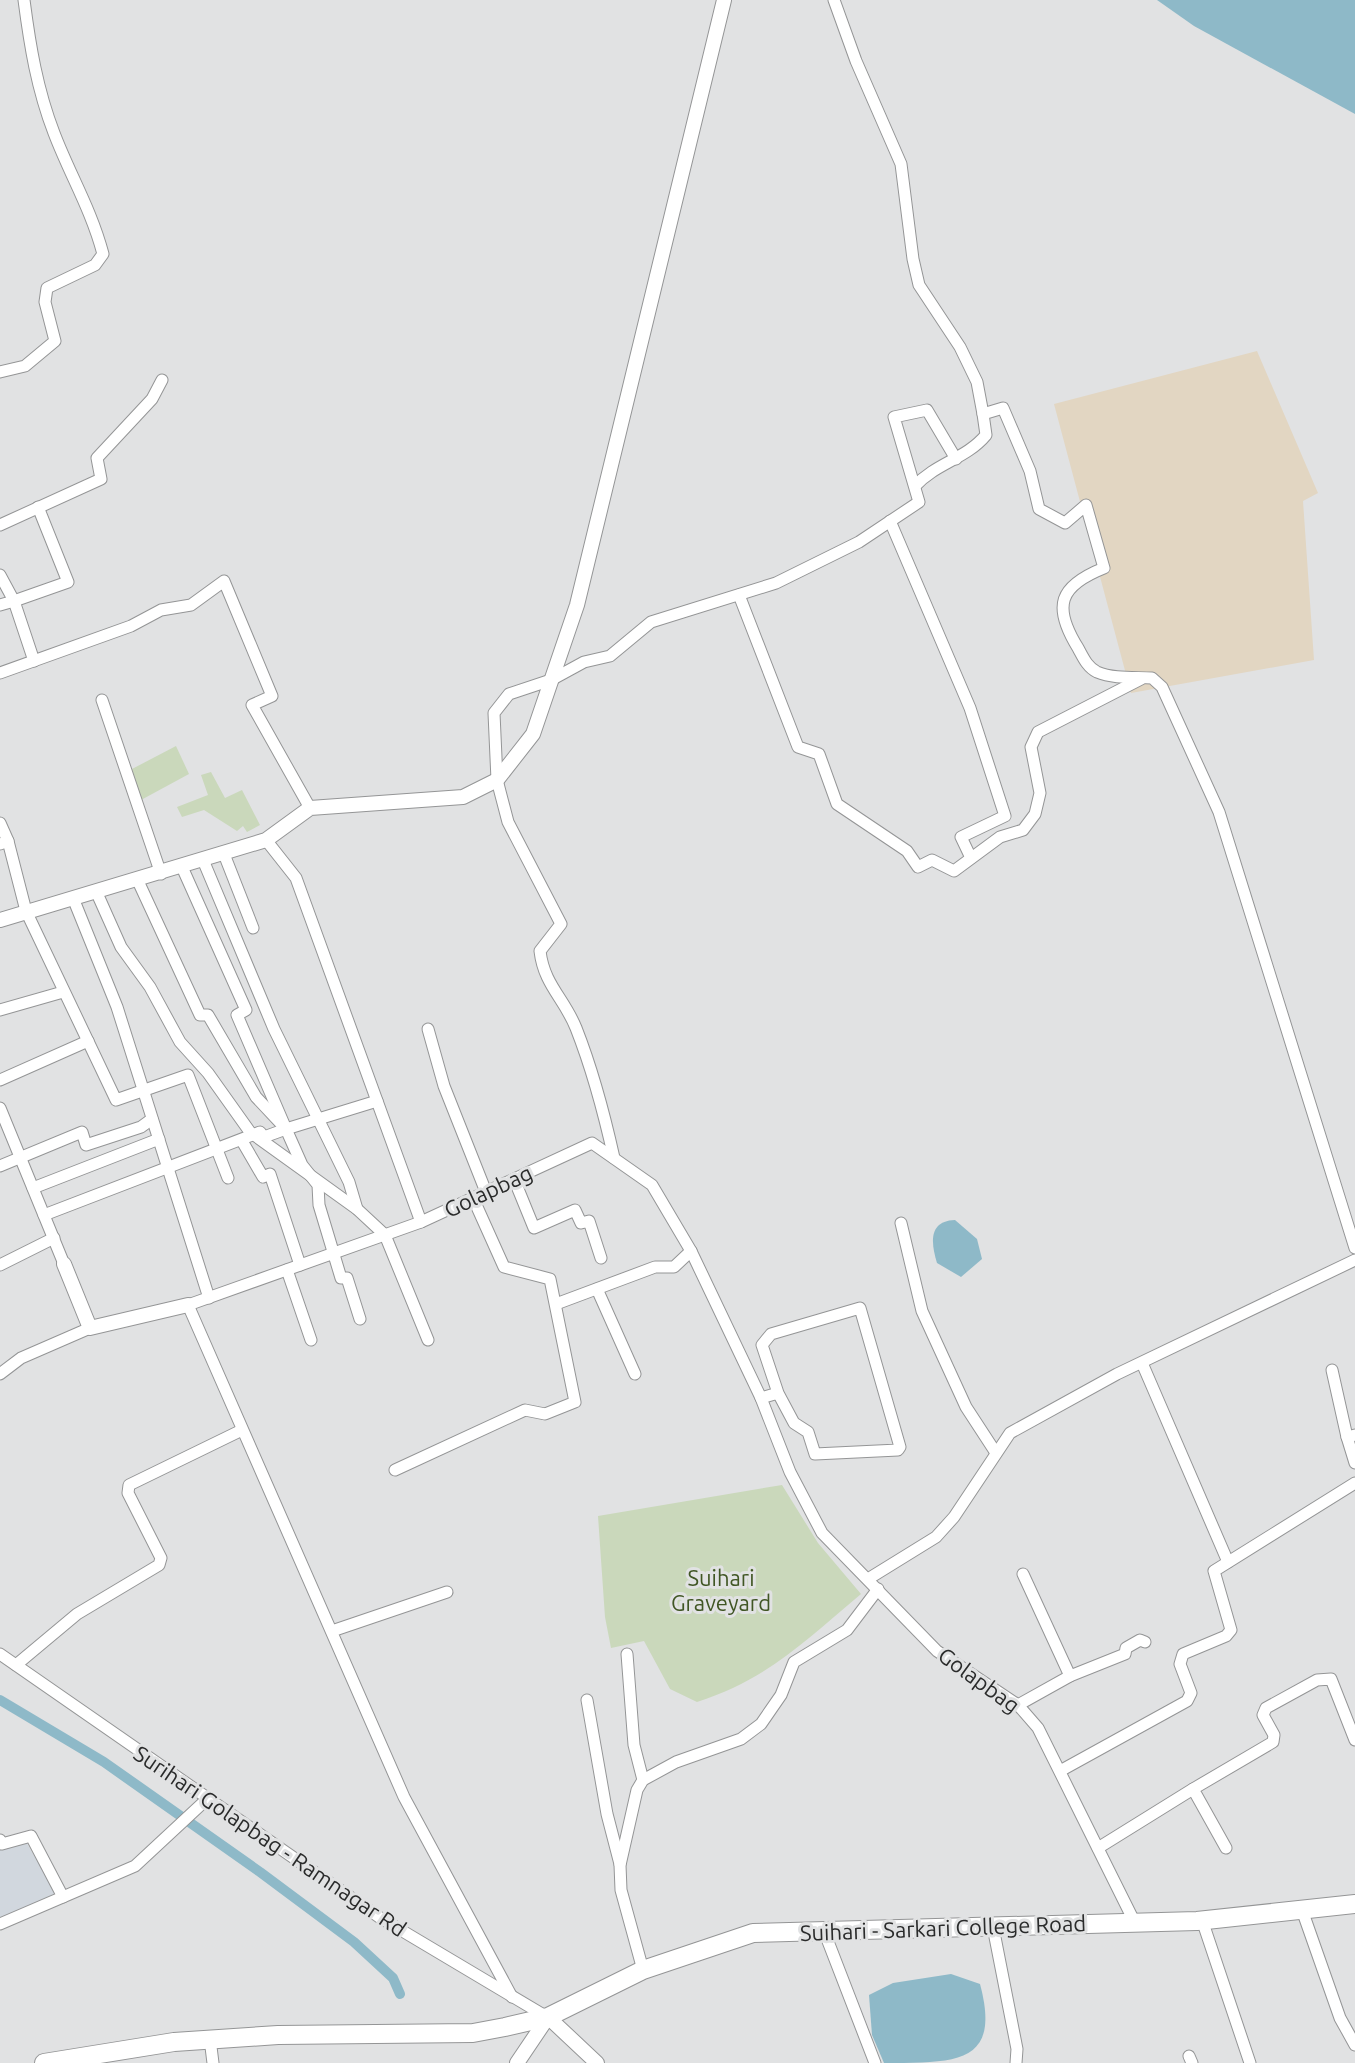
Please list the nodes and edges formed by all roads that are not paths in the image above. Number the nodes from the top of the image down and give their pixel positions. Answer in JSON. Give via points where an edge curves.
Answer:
{"nodes":[{"id":1,"x":24,"y":0,"type":"edge"},
{"id":2,"x":724,"y":0,"type":"edge"},
{"id":3,"x":834,"y":0,"type":"edge"},
{"id":4,"x":0,"y":372,"type":"edge"},
{"id":5,"x":162,"y":380,"type":"dead end"},
{"id":6,"x":983,"y":414,"type":"junction"},
{"id":7,"x":956,"y":459,"type":"junction"},
{"id":8,"x":915,"y":486,"type":"junction"},
{"id":9,"x":38,"y":507,"type":"junction"},
{"id":10,"x":890,"y":521,"type":"junction"},
{"id":11,"x":0,"y":525,"type":"edge"},
{"id":12,"x":0,"y":575,"type":"edge"},
{"id":13,"x":739,"y":595,"type":"junction"},
{"id":14,"x":14,"y":601,"type":"junction"},
{"id":15,"x":0,"y":605,"type":"edge"},
{"id":16,"x":34,"y":661,"type":"junction"},
{"id":17,"x":0,"y":673,"type":"edge"},
{"id":18,"x":1144,"y":677,"type":"junction"},
{"id":19,"x":551,"y":680,"type":"junction"},
{"id":20,"x":102,"y":700,"type":"dead end"},
{"id":21,"x":497,"y":780,"type":"junction"},
{"id":22,"x":310,"y":808,"type":"junction"},
{"id":23,"x":0,"y":823,"type":"edge"},
{"id":24,"x":266,"y":840,"type":"junction"},
{"id":25,"x":4,"y":843,"type":"edge"},
{"id":26,"x":224,"y":854,"type":"junction"},
{"id":27,"x":971,"y":858,"type":"junction"},
{"id":28,"x":203,"y":860,"type":"junction"},
{"id":29,"x":182,"y":867,"type":"junction"},
{"id":30,"x":161,"y":874,"type":"junction"},
{"id":31,"x":138,"y":881,"type":"junction"},
{"id":32,"x":96,"y":891,"type":"junction"},
{"id":33,"x":73,"y":898,"type":"junction"},
{"id":34,"x":26,"y":911,"type":"junction"},
{"id":35,"x":0,"y":920,"type":"edge"},
{"id":36,"x":253,"y":928,"type":"dead end"},
{"id":37,"x":63,"y":992,"type":"junction"},
{"id":38,"x":0,"y":1010,"type":"edge"},
{"id":39,"x":428,"y":1029,"type":"dead end"},
{"id":40,"x":88,"y":1041,"type":"junction"},
{"id":41,"x":0,"y":1080,"type":"edge"},
{"id":42,"x":142,"y":1091,"type":"junction"},
{"id":43,"x":377,"y":1101,"type":"junction"},
{"id":44,"x":0,"y":1108,"type":"edge"},
{"id":45,"x":317,"y":1118,"type":"junction"},
{"id":46,"x":152,"y":1119,"type":"junction"},
{"id":47,"x":286,"y":1129,"type":"junction"},
{"id":48,"x":254,"y":1135,"type":"junction"},
{"id":49,"x":159,"y":1139,"type":"junction"},
{"id":50,"x":242,"y":1141,"type":"junction"},
{"id":51,"x":218,"y":1150,"type":"junction"},
{"id":52,"x":20,"y":1156,"type":"junction"},
{"id":53,"x":614,"y":1158,"type":"junction"},
{"id":54,"x":0,"y":1166,"type":"edge"},
{"id":55,"x":167,"y":1166,"type":"junction"},
{"id":56,"x":228,"y":1178,"type":"dead end"},
{"id":57,"x":514,"y":1179,"type":"junction"},
{"id":58,"x":318,"y":1185,"type":"junction"},
{"id":59,"x":33,"y":1188,"type":"junction"},
{"id":60,"x":486,"y":1192,"type":"junction"},
{"id":61,"x":473,"y":1198,"type":"junction"},
{"id":62,"x":357,"y":1209,"type":"junction"},
{"id":63,"x":44,"y":1215,"type":"junction"},
{"id":64,"x":421,"y":1222,"type":"junction"},
{"id":65,"x":901,"y":1223,"type":"dead end"},
{"id":66,"x":385,"y":1235,"type":"junction"},
{"id":67,"x":54,"y":1238,"type":"junction"},
{"id":68,"x":1355,"y":1248,"type":"edge"},
{"id":69,"x":691,"y":1251,"type":"junction"},
{"id":70,"x":334,"y":1253,"type":"junction"},
{"id":71,"x":601,"y":1258,"type":"dead end"},
{"id":72,"x":1355,"y":1260,"type":"edge"},
{"id":73,"x":64,"y":1264,"type":"joint"},
{"id":74,"x":0,"y":1265,"type":"edge"},
{"id":75,"x":300,"y":1265,"type":"junction"},
{"id":76,"x":287,"y":1270,"type":"junction"},
{"id":77,"x":597,"y":1289,"type":"junction"},
{"id":78,"x":209,"y":1298,"type":"junction"},
{"id":79,"x":556,"y":1304,"type":"junction"},
{"id":80,"x":188,"y":1305,"type":"junction"},
{"id":81,"x":360,"y":1319,"type":"dead end"},
{"id":82,"x":90,"y":1328,"type":"junction"},
{"id":83,"x":311,"y":1340,"type":"dead end"},
{"id":84,"x":428,"y":1340,"type":"dead end"},
{"id":85,"x":1142,"y":1363,"type":"junction"},
{"id":86,"x":1332,"y":1370,"type":"dead end"},
{"id":87,"x":0,"y":1374,"type":"edge"},
{"id":88,"x":635,"y":1374,"type":"dead end"},
{"id":89,"x":778,"y":1393,"type":"junction"},
{"id":90,"x":761,"y":1398,"type":"junction"},
{"id":91,"x":242,"y":1430,"type":"junction"},
{"id":92,"x":1351,"y":1436,"type":"edge"},
{"id":93,"x":996,"y":1453,"type":"junction"},
{"id":94,"x":1355,"y":1463,"type":"edge"},
{"id":95,"x":395,"y":1470,"type":"dead end"},
{"id":96,"x":1355,"y":1483,"type":"edge"},
{"id":97,"x":1228,"y":1562,"type":"junction"},
{"id":98,"x":1023,"y":1574,"type":"dead end"},
{"id":99,"x":868,"y":1579,"type":"junction"},
{"id":100,"x":878,"y":1589,"type":"junction"},
{"id":101,"x":447,"y":1592,"type":"dead end"},
{"id":102,"x":332,"y":1631,"type":"junction"},
{"id":103,"x":1145,"y":1642,"type":"dead end"},
{"id":104,"x":0,"y":1654,"type":"edge"},
{"id":105,"x":627,"y":1654,"type":"dead end"},
{"id":106,"x":16,"y":1665,"type":"junction"},
{"id":107,"x":1070,"y":1676,"type":"junction"},
{"id":108,"x":587,"y":1700,"type":"dead end"},
{"id":109,"x":1018,"y":1705,"type":"junction"},
{"id":110,"x":1355,"y":1740,"type":"edge"},
{"id":111,"x":1060,"y":1771,"type":"junction"},
{"id":112,"x":643,"y":1780,"type":"junction"},
{"id":113,"x":1193,"y":1789,"type":"junction"},
{"id":114,"x":206,"y":1800,"type":"junction"},
{"id":115,"x":0,"y":1840,"type":"edge"},
{"id":116,"x":1098,"y":1848,"type":"junction"},
{"id":117,"x":1226,"y":1848,"type":"dead end"},
{"id":118,"x":620,"y":1865,"type":"junction"},
{"id":119,"x":63,"y":1897,"type":"junction"},
{"id":120,"x":1355,"y":1904,"type":"edge"},
{"id":121,"x":1302,"y":1910,"type":"junction"},
{"id":122,"x":1202,"y":1920,"type":"junction"},
{"id":123,"x":1134,"y":1921,"type":"junction"},
{"id":124,"x":0,"y":1924,"type":"edge"},
{"id":125,"x":993,"y":1927,"type":"junction"},
{"id":126,"x":824,"y":1931,"type":"junction"},
{"id":127,"x":643,"y":1970,"type":"junction"},
{"id":128,"x":512,"y":1997,"type":"junction"},
{"id":129,"x":548,"y":2017,"type":"junction"},
{"id":130,"x":210,"y":2039,"type":"junction"},
{"id":131,"x":1355,"y":2045,"type":"edge"},
{"id":132,"x":44,"y":2063,"type":"edge"},
{"id":133,"x":213,"y":2063,"type":"edge"},
{"id":134,"x":517,"y":2063,"type":"edge"},
{"id":135,"x":597,"y":2063,"type":"edge"},
{"id":136,"x":875,"y":2063,"type":"edge"},
{"id":137,"x":1016,"y":2063,"type":"edge"},
{"id":138,"x":1250,"y":2063,"type":"edge"}],
"edges":[{"from":1,"to":4,"type":"street","via":[[32,68],[54,134],[92,213],[103,254],[95,265],[47,288],[45,302],[55,341],[25,366]]},
{"from":2,"to":19,"type":"street","via":[[577,605]]},
{"from":3,"to":6,"type":"street","via":[[901,164],[919,285],[966,359]]},
{"from":5,"to":9,"type":"street","via":[[152,399],[97,458],[101,479]]},
{"from":6,"to":7,"type":"street","via":[[986,435]]},
{"from":6,"to":18,"type":"street","via":[[1003,408],[1030,471],[1039,509],[1065,523],[1086,505],[1104,568],[1078,578],[1061,610],[1089,667],[1114,676]]},
{"from":7,"to":8,"type":"street","via":[[927,473]]},
{"from":7,"to":8,"type":"street","via":[[927,410],[894,417]]},
{"from":8,"to":10,"type":"street","via":[[919,502]]},
{"from":9,"to":11,"type":"street"},
{"from":9,"to":14,"type":"street","via":[[68,582]]},
{"from":10,"to":13,"type":"street","via":[[776,583]]},
{"from":10,"to":27,"type":"street","via":[[970,708],[1005,816],[961,837]]},
{"from":12,"to":14,"type":"street"},
{"from":13,"to":19,"type":"street","via":[[651,622],[610,656],[584,662]]},
{"from":13,"to":27,"type":"street","via":[[798,747],[819,754],[837,804],[907,851],[918,867],[932,860],[954,871]]},
{"from":14,"to":15,"type":"street"},
{"from":14,"to":16,"type":"street"},
{"from":16,"to":17,"type":"street"},
{"from":16,"to":22,"type":"street","via":[[161,610],[191,605],[224,581],[272,696],[252,705]]},
{"from":18,"to":27,"type":"street","via":[[1038,732],[1031,747],[1040,793],[1035,814],[1023,830],[1000,837]]},
{"from":18,"to":68,"type":"street","via":[[1162,687],[1219,812]]},
{"from":19,"to":21,"type":"street","via":[[533,734]]},
{"from":19,"to":21,"type":"street","via":[[509,694],[494,713]]},
{"from":20,"to":30,"type":"street"},
{"from":21,"to":22,"type":"street","via":[[463,797]]},
{"from":21,"to":53,"type":"street","via":[[508,822],[561,924],[540,951],[543,974],[574,1023],[599,1089]]},
{"from":22,"to":24,"type":"street"},
{"from":23,"to":25,"type":"street"},
{"from":24,"to":26,"type":"street"},
{"from":24,"to":43,"type":"street","via":[[296,878]]},
{"from":25,"to":34,"type":"street"},
{"from":26,"to":28,"type":"street"},
{"from":26,"to":36,"type":"street"},
{"from":28,"to":29,"type":"street"},
{"from":28,"to":45,"type":"street"},
{"from":29,"to":30,"type":"street"},
{"from":29,"to":47,"type":"street","via":[[246,1010],[237,1015]]},
{"from":30,"to":31,"type":"street"},
{"from":31,"to":32,"type":"street"},
{"from":31,"to":47,"type":"street","via":[[200,1015],[208,1015],[256,1097]]},
{"from":32,"to":33,"type":"street"},
{"from":32,"to":48,"type":"street","via":[[121,947],[180,1042]]},
{"from":33,"to":34,"type":"street"},
{"from":33,"to":42,"type":"street","via":[[117,1007]]},
{"from":34,"to":35,"type":"street"},
{"from":34,"to":37,"type":"street"},
{"from":37,"to":38,"type":"street"},
{"from":37,"to":40,"type":"street"},
{"from":39,"to":60,"type":"street","via":[[444,1086]]},
{"from":40,"to":41,"type":"street"},
{"from":40,"to":42,"type":"street","via":[[116,1100]]},
{"from":42,"to":46,"type":"street"},
{"from":42,"to":51,"type":"street","via":[[188,1075]]},
{"from":43,"to":45,"type":"street"},
{"from":43,"to":64,"type":"street"},
{"from":44,"to":52,"type":"street"},
{"from":45,"to":47,"type":"street"},
{"from":45,"to":62,"type":"street"},
{"from":46,"to":49,"type":"street"},
{"from":46,"to":52,"type":"street","via":[[86,1145],[82,1132]]},
{"from":47,"to":48,"type":"street"},
{"from":47,"to":58,"type":"street"},
{"from":48,"to":50,"type":"street"},
{"from":48,"to":58,"type":"street"},
{"from":49,"to":55,"type":"street"},
{"from":49,"to":59,"type":"street"},
{"from":50,"to":51,"type":"street"},
{"from":50,"to":75,"type":"street","via":[[263,1177],[270,1174]]},
{"from":51,"to":55,"type":"street"},
{"from":51,"to":56,"type":"street"},
{"from":52,"to":54,"type":"street"},
{"from":52,"to":59,"type":"street"},
{"from":53,"to":57,"type":"street","name":"Golapbag","via":[[592,1143]]},
{"from":53,"to":69,"type":"street","name":"Golapbag","via":[[652,1185]]},
{"from":55,"to":63,"type":"street"},
{"from":55,"to":78,"type":"street"},
{"from":57,"to":60,"type":"street","name":"Golapbag"},
{"from":57,"to":71,"type":"street","via":[[534,1228],[575,1210],[581,1223],[589,1221]]},
{"from":58,"to":62,"type":"street"},
{"from":58,"to":70,"type":"street"},
{"from":59,"to":63,"type":"street"},
{"from":60,"to":61,"type":"street","name":"Golapbag"},
{"from":61,"to":64,"type":"street","name":"Golapbag"},
{"from":61,"to":79,"type":"street","via":[[504,1267],[550,1279]]},
{"from":62,"to":66,"type":"street"},
{"from":63,"to":67,"type":"street"},
{"from":64,"to":66,"type":"street","name":"Golapbag"},
{"from":65,"to":93,"type":"street","via":[[922,1311],[966,1407]]},
{"from":66,"to":70,"type":"street","name":"Golapbag"},
{"from":66,"to":84,"type":"street"},
{"from":67,"to":73,"type":"street"},
{"from":67,"to":74,"type":"street"},
{"from":69,"to":77,"type":"street","via":[[674,1267],[655,1267]]},
{"from":69,"to":90,"type":"street","name":"Golapbag"},
{"from":70,"to":75,"type":"street","name":"Golapbag"},
{"from":70,"to":81,"type":"street"},
{"from":72,"to":85,"type":"street"},
{"from":73,"to":82,"type":"street"},
{"from":75,"to":76,"type":"street","name":"Golapbag"},
{"from":76,"to":78,"type":"street","name":"Golapbag"},
{"from":76,"to":83,"type":"street"},
{"from":77,"to":79,"type":"street"},
{"from":77,"to":88,"type":"street"},
{"from":78,"to":80,"type":"street","name":"Golapbag"},
{"from":79,"to":95,"type":"street","via":[[575,1402],[545,1414],[525,1410]]},
{"from":80,"to":82,"type":"street"},
{"from":80,"to":91,"type":"street"},
{"from":82,"to":87,"type":"street","via":[[21,1358]]},
{"from":85,"to":93,"type":"street","via":[[1010,1433]]},
{"from":85,"to":97,"type":"street"},
{"from":86,"to":92,"type":"street"},
{"from":89,"to":89,"type":"street","via":[[762,1345],[771,1334],[860,1308],[900,1447],[815,1454],[808,1432],[794,1423]]},
{"from":89,"to":90,"type":"street"},
{"from":90,"to":99,"type":"street","name":"Golapbag","via":[[790,1472],[822,1533]]},
{"from":91,"to":102,"type":"street"},
{"from":91,"to":106,"type":"street","via":[[129,1485],[128,1493],[161,1558],[159,1565],[77,1614]]},
{"from":92,"to":94,"type":"street"},
{"from":93,"to":99,"type":"street","via":[[936,1537]]},
{"from":96,"to":97,"type":"street"},
{"from":97,"to":111,"type":"street","via":[[1213,1575],[1231,1630],[1183,1654],[1180,1664],[1191,1693],[1187,1701]]},
{"from":98,"to":107,"type":"street"},
{"from":99,"to":100,"type":"street","name":"Golapbag"},
{"from":100,"to":109,"type":"street","name":"Golapbag","via":[[937,1651]]},
{"from":100,"to":112,"type":"street","via":[[847,1630],[794,1662],[781,1695],[761,1724],[741,1739]]},
{"from":101,"to":102,"type":"street"},
{"from":102,"to":128,"type":"street","via":[[404,1797]]},
{"from":103,"to":107,"type":"street"},
{"from":104,"to":106,"type":"street","name":"Surihari Golapbag - Ramnagar Rd"},
{"from":105,"to":112,"type":"street","via":[[633,1734]]},
{"from":106,"to":114,"type":"street","name":"Surihari Golapbag - Ramnagar Rd"},
{"from":107,"to":109,"type":"street"},
{"from":108,"to":118,"type":"street"},
{"from":109,"to":111,"type":"street","name":"Golapbag","via":[[1038,1728]]},
{"from":110,"to":113,"type":"street","via":[[1331,1679],[1317,1680],[1263,1712],[1273,1742]]},
{"from":111,"to":116,"type":"street","name":"Golapbag"},
{"from":112,"to":118,"type":"street"},
{"from":113,"to":116,"type":"street"},
{"from":113,"to":117,"type":"street"},
{"from":114,"to":119,"type":"street","via":[[135,1866]]},
{"from":114,"to":128,"type":"street","name":"Surihari Golapbag - Ramnagar Rd","via":[[421,1945]]},
{"from":115,"to":119,"type":"street","via":[[2,1844],[31,1836]]},
{"from":116,"to":123,"type":"street","name":"Golapbag"},
{"from":118,"to":127,"type":"street","via":[[621,1890]]},
{"from":119,"to":124,"type":"street"},
{"from":120,"to":121,"type":"highway","name":"Suihari - Sarkari College Road"},
{"from":121,"to":122,"type":"highway","name":"Suihari - Sarkari College Road"},
{"from":121,"to":131,"type":"street","via":[[1340,2018]]},
{"from":122,"to":123,"type":"highway","name":"Suihari - Sarkari College Road"},
{"from":122,"to":138,"type":"street"},
{"from":123,"to":125,"type":"highway","name":"Suihari - Sarkari College Road"},
{"from":125,"to":126,"type":"highway","name":"Suihari - Sarkari College Road"},
{"from":125,"to":137,"type":"street"},
{"from":126,"to":127,"type":"highway","name":"Suihari - Sarkari College Road","via":[[753,1933]]},
{"from":126,"to":136,"type":"street"},
{"from":127,"to":129,"type":"highway","name":"Suihari - Sarkari College Road"},
{"from":128,"to":129,"type":"street","name":"Surihari Golapbag - Ramnagar Rd"},
{"from":129,"to":130,"type":"highway","name":"Suihari - Sarkari College Road","via":[[473,2033]]},
{"from":129,"to":134,"type":"street"},
{"from":129,"to":135,"type":"street"},
{"from":130,"to":132,"type":"highway","name":"Suihari - Sarkari College Road"},
{"from":130,"to":133,"type":"street"}]}
